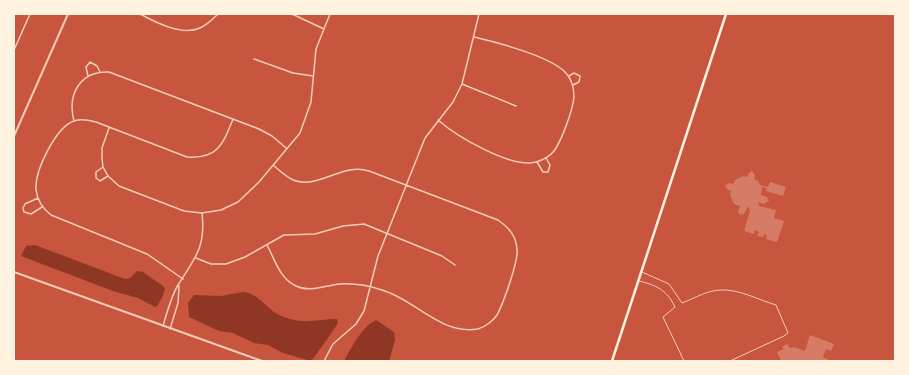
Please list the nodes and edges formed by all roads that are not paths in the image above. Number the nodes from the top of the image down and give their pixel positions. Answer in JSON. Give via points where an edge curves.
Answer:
{"nodes":[{"id":1,"x":30,"y":14,"type":"edge"},
{"id":2,"x":68,"y":14,"type":"edge"},
{"id":3,"x":140,"y":14,"type":"edge"},
{"id":4,"x":218,"y":14,"type":"edge"},
{"id":5,"x":292,"y":14,"type":"edge"},
{"id":6,"x":330,"y":14,"type":"edge"},
{"id":7,"x":479,"y":14,"type":"edge"},
{"id":8,"x":726,"y":14,"type":"edge"},
{"id":9,"x":324,"y":29,"type":"junction"},
{"id":10,"x":473,"y":37,"type":"junction"},
{"id":11,"x":14,"y":50,"type":"edge"},
{"id":12,"x":254,"y":59,"type":"dead end"},
{"id":13,"x":100,"y":72,"type":"junction"},
{"id":14,"x":88,"y":76,"type":"junction"},
{"id":15,"x":313,"y":76,"type":"junction"},
{"id":16,"x":568,"y":76,"type":"junction"},
{"id":17,"x":462,"y":84,"type":"junction"},
{"id":18,"x":573,"y":85,"type":"junction"},
{"id":19,"x":516,"y":106,"type":"dead end"},
{"id":20,"x":233,"y":118,"type":"junction"},
{"id":21,"x":74,"y":120,"type":"junction"},
{"id":22,"x":438,"y":120,"type":"junction"},
{"id":23,"x":14,"y":126,"type":"edge"},
{"id":24,"x":110,"y":127,"type":"junction"},
{"id":25,"x":18,"y":128,"type":"junction"},
{"id":26,"x":14,"y":136,"type":"edge"},
{"id":27,"x":286,"y":149,"type":"junction"},
{"id":28,"x":546,"y":158,"type":"junction"},
{"id":29,"x":537,"y":162,"type":"junction"},
{"id":30,"x":273,"y":165,"type":"junction"},
{"id":31,"x":103,"y":167,"type":"junction"},
{"id":32,"x":108,"y":176,"type":"junction"},
{"id":33,"x":406,"y":185,"type":"junction"},
{"id":34,"x":38,"y":198,"type":"junction"},
{"id":35,"x":42,"y":207,"type":"junction"},
{"id":36,"x":202,"y":213,"type":"junction"},
{"id":37,"x":387,"y":234,"type":"junction"},
{"id":38,"x":267,"y":245,"type":"junction"},
{"id":39,"x":196,"y":258,"type":"junction"},
{"id":40,"x":455,"y":265,"type":"dead end"},
{"id":41,"x":14,"y":272,"type":"edge"},
{"id":42,"x":641,"y":272,"type":"junction"},
{"id":43,"x":183,"y":279,"type":"junction"},
{"id":44,"x":638,"y":281,"type":"junction"},
{"id":45,"x":179,"y":285,"type":"junction"},
{"id":46,"x":370,"y":288,"type":"junction"},
{"id":47,"x":163,"y":326,"type":"junction"},
{"id":48,"x":170,"y":328,"type":"junction"},
{"id":49,"x":262,"y":361,"type":"edge"},
{"id":50,"x":324,"y":361,"type":"edge"},
{"id":51,"x":612,"y":361,"type":"edge"},
{"id":52,"x":684,"y":361,"type":"edge"},
{"id":53,"x":730,"y":361,"type":"edge"}],
"edges":[{"from":1,"to":11,"type":"street"},
{"from":2,"to":25,"type":"street"},
{"from":3,"to":4,"type":"street","via":[[185,31],[200,28]]},
{"from":5,"to":9,"type":"street"},
{"from":6,"to":9,"type":"street"},
{"from":7,"to":10,"type":"street"},
{"from":8,"to":42,"type":"main road"},
{"from":9,"to":15,"type":"street","via":[[314,56]]},
{"from":10,"to":16,"type":"street","via":[[506,45],[542,59],[559,67]]},
{"from":10,"to":17,"type":"street"},
{"from":12,"to":15,"type":"street","via":[[293,73]]},
{"from":13,"to":14,"type":"street"},
{"from":13,"to":14,"type":"street","via":[[97,66],[90,62],[86,67]]},
{"from":13,"to":20,"type":"street","via":[[118,75]]},
{"from":14,"to":21,"type":"street","via":[[73,95],[71,104]]},
{"from":15,"to":27,"type":"street","via":[[309,111],[300,133]]},
{"from":16,"to":18,"type":"street"},
{"from":16,"to":18,"type":"street","via":[[574,73],[580,76],[579,82]]},
{"from":17,"to":19,"type":"street"},
{"from":17,"to":22,"type":"street"},
{"from":18,"to":28,"type":"street","via":[[572,107],[558,144]]},
{"from":20,"to":24,"type":"street","via":[[219,148],[198,158],[187,157]]},
{"from":20,"to":27,"type":"street","via":[[265,132]]},
{"from":21,"to":24,"type":"street","via":[[87,120]]},
{"from":21,"to":34,"type":"street","via":[[58,133],[50,147],[37,177]]},
{"from":22,"to":29,"type":"street","via":[[456,134],[487,150],[520,162]]},
{"from":22,"to":33,"type":"street","via":[[425,138]]},
{"from":23,"to":25,"type":"street"},
{"from":24,"to":31,"type":"street","via":[[102,148]]},
{"from":25,"to":26,"type":"street"},
{"from":27,"to":30,"type":"street"},
{"from":28,"to":29,"type":"street"},
{"from":28,"to":29,"type":"street","via":[[550,165],[548,172],[543,172]]},
{"from":30,"to":33,"type":"street","via":[[289,178],[302,182],[312,182],[359,169]]},
{"from":30,"to":36,"type":"street","via":[[238,202],[221,210]]},
{"from":31,"to":32,"type":"street"},
{"from":31,"to":32,"type":"street","via":[[96,172],[96,178],[100,181]]},
{"from":32,"to":36,"type":"street","via":[[122,188],[184,210]]},
{"from":33,"to":37,"type":"street"},
{"from":33,"to":46,"type":"street","via":[[506,225],[515,239],[518,253],[499,311],[490,322],[479,329],[466,329],[435,321],[404,299],[380,289]]},
{"from":34,"to":35,"type":"street"},
{"from":34,"to":35,"type":"street","via":[[25,204],[24,212],[31,214]]},
{"from":35,"to":43,"type":"street","via":[[67,222],[147,254]]},
{"from":36,"to":39,"type":"street","via":[[202,240]]},
{"from":37,"to":38,"type":"street","via":[[364,224],[355,224],[315,234],[284,235]]},
{"from":37,"to":40,"type":"street","via":[[442,256]]},
{"from":37,"to":46,"type":"street"},
{"from":38,"to":39,"type":"street","via":[[226,264],[211,264]]},
{"from":38,"to":46,"type":"street","via":[[282,276],[296,286],[314,289],[349,284]]},
{"from":39,"to":43,"type":"street"},
{"from":41,"to":47,"type":"street"},
{"from":42,"to":44,"type":"main road"},
{"from":42,"to":53,"type":"lane","via":[[669,284],[682,303],[711,291],[730,290],[776,305],[788,333]]},
{"from":43,"to":45,"type":"street"},
{"from":44,"to":51,"type":"main road"},
{"from":44,"to":52,"type":"lane","via":[[650,283],[665,291],[675,307],[663,317]]},
{"from":45,"to":47,"type":"street"},
{"from":45,"to":48,"type":"street","via":[[178,303]]},
{"from":46,"to":50,"type":"street","via":[[361,316],[333,344]]},
{"from":47,"to":48,"type":"street"},
{"from":48,"to":49,"type":"street"}]}
